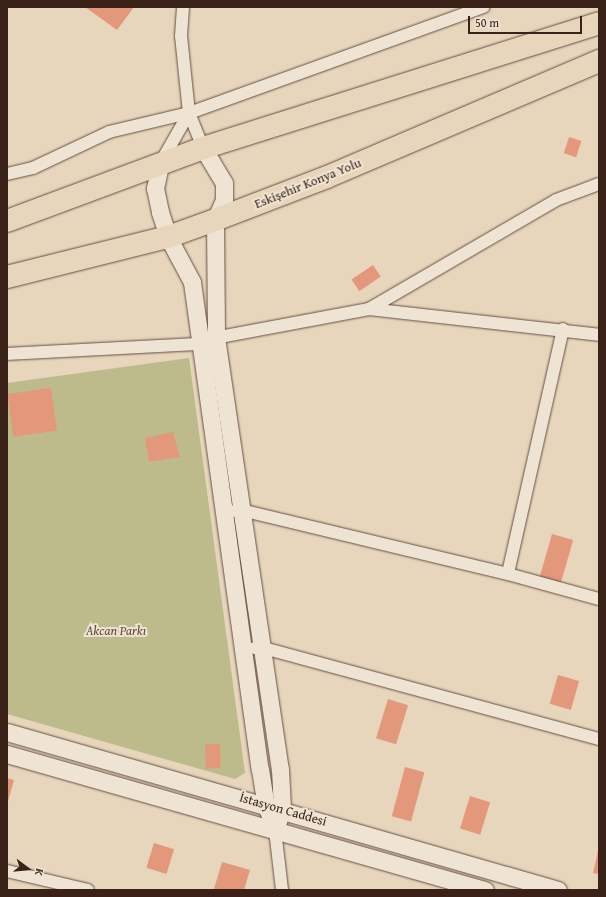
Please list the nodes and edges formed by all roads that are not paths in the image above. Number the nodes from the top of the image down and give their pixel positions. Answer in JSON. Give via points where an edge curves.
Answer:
{"nodes":[{"id":1,"x":183,"y":7,"type":"edge"},
{"id":2,"x":483,"y":7,"type":"edge"},
{"id":3,"x":599,"y":23,"type":"edge"},
{"id":4,"x":599,"y":61,"type":"edge"},
{"id":5,"x":189,"y":113,"type":"junction"},
{"id":6,"x":203,"y":148,"type":"junction"},
{"id":7,"x":160,"y":165,"type":"junction"},
{"id":8,"x":7,"y":174,"type":"edge"},
{"id":9,"x":599,"y":184,"type":"edge"},
{"id":10,"x":215,"y":220,"type":"junction"},
{"id":11,"x":7,"y":221,"type":"edge"},
{"id":12,"x":168,"y":237,"type":"junction"},
{"id":13,"x":7,"y":277,"type":"edge"},
{"id":14,"x":369,"y":309,"type":"junction"},
{"id":15,"x":563,"y":329,"type":"junction"},
{"id":16,"x":599,"y":335,"type":"edge"},
{"id":17,"x":206,"y":341,"type":"junction"},
{"id":18,"x":7,"y":354,"type":"edge"},
{"id":19,"x":241,"y":510,"type":"junction"},
{"id":20,"x":224,"y":513,"type":"junction"},
{"id":21,"x":508,"y":574,"type":"junction"},
{"id":22,"x":599,"y":599,"type":"edge"},
{"id":23,"x":260,"y":647,"type":"junction"},
{"id":24,"x":243,"y":650,"type":"junction"},
{"id":25,"x":7,"y":732,"type":"edge"},
{"id":26,"x":599,"y":739,"type":"edge"},
{"id":27,"x":7,"y":754,"type":"edge"},
{"id":28,"x":274,"y":807,"type":"junction"},
{"id":29,"x":275,"y":830,"type":"junction"},
{"id":30,"x":7,"y":871,"type":"edge"},
{"id":31,"x":88,"y":890,"type":"edge"},
{"id":32,"x":282,"y":890,"type":"edge"},
{"id":33,"x":486,"y":890,"type":"edge"},
{"id":34,"x":558,"y":890,"type":"edge"}],
"edges":[{"from":1,"to":5,"type":"street","via":[[181,36]]},
{"from":2,"to":5,"type":"street"},
{"from":3,"to":6,"type":"highway"},
{"from":4,"to":10,"type":"highway","name":"Eskişehir Konya Yolu","via":[[327,177]]},
{"from":5,"to":6,"type":"street"},
{"from":5,"to":7,"type":"street"},
{"from":5,"to":8,"type":"street","via":[[109,132],[33,168]]},
{"from":6,"to":7,"type":"highway"},
{"from":6,"to":10,"type":"street","via":[[224,183],[224,200]]},
{"from":7,"to":11,"type":"highway"},
{"from":7,"to":12,"type":"street","via":[[155,188]]},
{"from":9,"to":14,"type":"street","via":[[556,200]]},
{"from":10,"to":12,"type":"highway","name":"Eskişehir Konya Yolu"},
{"from":10,"to":17,"type":"street"},
{"from":12,"to":13,"type":"highway","name":"Eskişehir Konya Yolu"},
{"from":12,"to":17,"type":"street","via":[[192,282]]},
{"from":14,"to":15,"type":"street"},
{"from":14,"to":17,"type":"street"},
{"from":15,"to":16,"type":"street"},
{"from":15,"to":21,"type":"street"},
{"from":17,"to":18,"type":"street"},
{"from":17,"to":19,"type":"street"},
{"from":17,"to":20,"type":"street"},
{"from":19,"to":20,"type":"street"},
{"from":19,"to":21,"type":"street"},
{"from":19,"to":23,"type":"street"},
{"from":20,"to":24,"type":"street"},
{"from":21,"to":22,"type":"street"},
{"from":23,"to":24,"type":"street"},
{"from":23,"to":26,"type":"street"},
{"from":23,"to":28,"type":"street","via":[[280,768]]},
{"from":24,"to":28,"type":"street"},
{"from":25,"to":28,"type":"street","name":"İstasyon Caddesi"},
{"from":27,"to":29,"type":"street"},
{"from":28,"to":29,"type":"street"},
{"from":28,"to":34,"type":"street","name":"İstasyon Caddesi"},
{"from":29,"to":32,"type":"street"},
{"from":29,"to":33,"type":"street"},
{"from":30,"to":31,"type":"street"}]}
